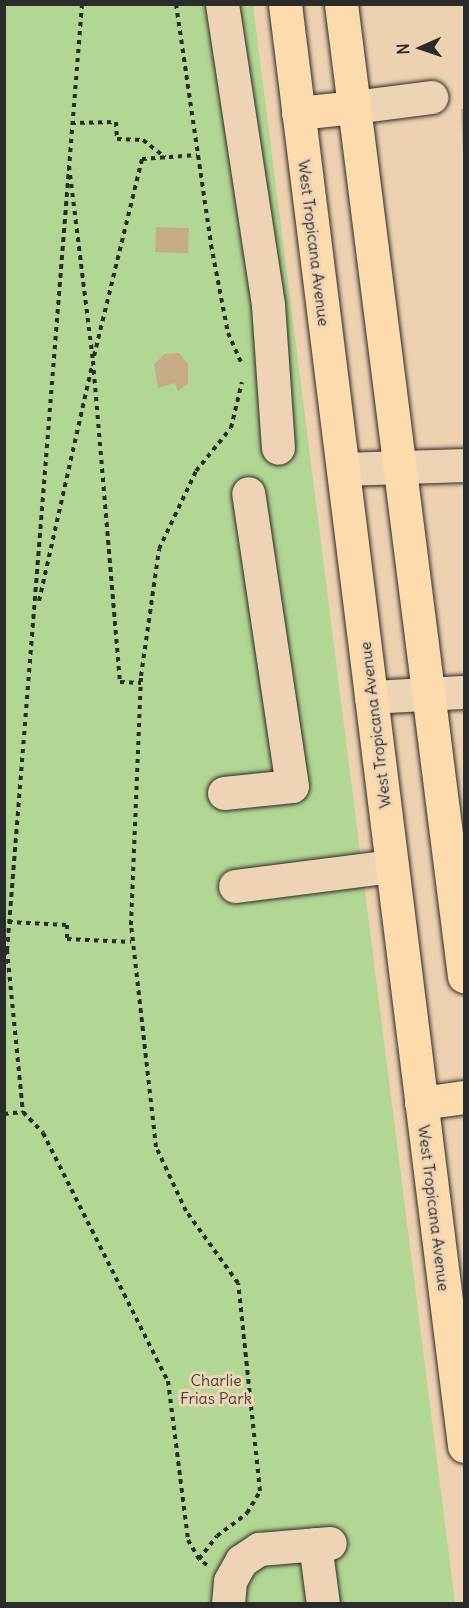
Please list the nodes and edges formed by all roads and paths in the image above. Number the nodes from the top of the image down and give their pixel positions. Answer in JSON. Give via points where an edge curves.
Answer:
{"nodes":[{"id":1,"x":81,"y":4,"type":"edge"},
{"id":2,"x":176,"y":4,"type":"edge"},
{"id":3,"x":222,"y":4,"type":"edge"},
{"id":4,"x":285,"y":4,"type":"edge"},
{"id":5,"x":341,"y":4,"type":"edge"},
{"id":6,"x":431,"y":98,"type":"dead end"},
{"id":7,"x":354,"y":106,"type":"junction"},
{"id":8,"x":298,"y":113,"type":"junction"},
{"id":9,"x":71,"y":123,"type":"junction"},
{"id":10,"x":197,"y":155,"type":"junction"},
{"id":11,"x":68,"y":157,"type":"junction"},
{"id":12,"x":165,"y":157,"type":"junction"},
{"id":13,"x":93,"y":361,"type":"junction"},
{"id":14,"x":278,"y":448,"type":"dead end"},
{"id":15,"x":403,"y":465,"type":"junction"},
{"id":16,"x":465,"y":465,"type":"edge"},
{"id":17,"x":343,"y":469,"type":"junction"},
{"id":18,"x":248,"y":492,"type":"dead end"},
{"id":19,"x":36,"y":614,"type":"junction"},
{"id":20,"x":141,"y":683,"type":"junction"},
{"id":21,"x":465,"y":692,"type":"edge"},
{"id":22,"x":429,"y":693,"type":"junction"},
{"id":23,"x":371,"y":697,"type":"junction"},
{"id":24,"x":224,"y":793,"type":"dead end"},
{"id":25,"x":392,"y":866,"type":"junction"},
{"id":26,"x":235,"y":886,"type":"dead end"},
{"id":27,"x":9,"y":922,"type":"junction"},
{"id":28,"x":132,"y":942,"type":"junction"},
{"id":29,"x":465,"y":976,"type":"edge"},
{"id":30,"x":465,"y":1097,"type":"edge"},
{"id":31,"x":421,"y":1102,"type":"junction"},
{"id":32,"x":23,"y":1112,"type":"junction"},
{"id":33,"x":4,"y":1114,"type":"edge"},
{"id":34,"x":465,"y":1446,"type":"edge"},
{"id":35,"x":199,"y":1559,"type":"junction"},
{"id":36,"x":229,"y":1592,"type":"edge"},
{"id":37,"x":322,"y":1604,"type":"edge"}],
"edges":[{"from":1,"to":9,"type":"path"},
{"from":2,"to":10,"type":"path"},
{"from":3,"to":14,"type":"street","via":[[268,305]]},
{"from":4,"to":8,"type":"main road","name":"West Tropicana Avenue"},
{"from":5,"to":7,"type":"main road"},
{"from":6,"to":7,"type":"street"},
{"from":7,"to":8,"type":"main road"},
{"from":7,"to":15,"type":"main road"},
{"from":8,"to":17,"type":"main road","name":"West Tropicana Avenue"},
{"from":9,"to":11,"type":"path"},
{"from":9,"to":12,"type":"path","via":[[116,122],[117,139],[143,140]]},
{"from":10,"to":12,"type":"path"},
{"from":10,"to":20,"type":"path","via":[[228,333],[241,360],[242,391],[231,428],[196,471],[159,549]]},
{"from":11,"to":13,"type":"path"},
{"from":11,"to":19,"type":"path"},
{"from":12,"to":13,"type":"path","via":[[142,159]]},
{"from":13,"to":19,"type":"path"},
{"from":13,"to":20,"type":"path","via":[[120,682]]},
{"from":15,"to":16,"type":"street"},
{"from":15,"to":17,"type":"street"},
{"from":15,"to":22,"type":"main road"},
{"from":17,"to":23,"type":"main road","name":"West Tropicana Avenue"},
{"from":18,"to":24,"type":"street","via":[[292,786]]},
{"from":19,"to":27,"type":"path"},
{"from":20,"to":28,"type":"path"},
{"from":21,"to":22,"type":"street"},
{"from":22,"to":23,"type":"street"},
{"from":22,"to":29,"type":"main road"},
{"from":23,"to":25,"type":"main road","name":"West Tropicana Avenue"},
{"from":25,"to":26,"type":"street"},
{"from":25,"to":31,"type":"main road","name":"West Tropicana Avenue"},
{"from":27,"to":28,"type":"path","via":[[67,925],[67,939]]},
{"from":27,"to":32,"type":"path"},
{"from":28,"to":35,"type":"path","via":[[156,1147],[186,1211],[238,1282],[260,1491],[247,1513],[216,1536]]},
{"from":30,"to":31,"type":"main road"},
{"from":31,"to":34,"type":"main road","name":"West Tropicana Avenue"},
{"from":32,"to":33,"type":"path"},
{"from":32,"to":35,"type":"path","via":[[43,1133],[168,1381],[186,1530]]},
{"from":35,"to":36,"type":"path"},
{"from":36,"to":37,"type":"street","via":[[241,1561],[259,1549],[322,1543]]}]}
